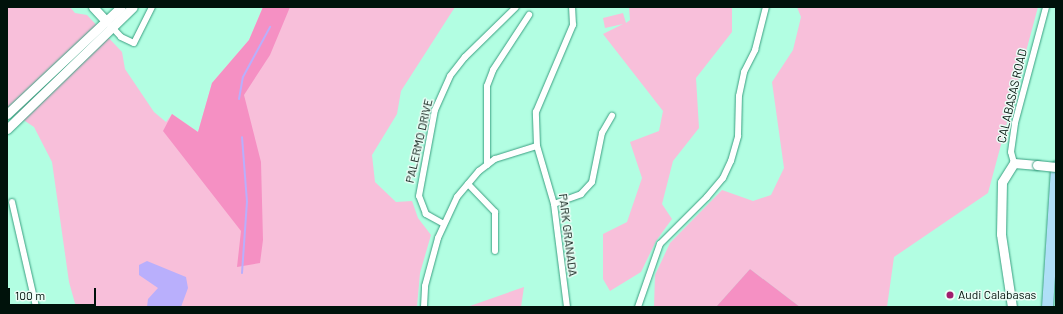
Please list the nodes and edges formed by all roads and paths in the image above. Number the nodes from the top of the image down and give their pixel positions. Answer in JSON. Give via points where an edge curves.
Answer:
{"nodes":[{"id":1,"x":92,"y":7,"type":"edge"},
{"id":2,"x":121,"y":7,"type":"edge"},
{"id":3,"x":133,"y":7,"type":"edge"},
{"id":4,"x":152,"y":7,"type":"edge"},
{"id":5,"x":516,"y":7,"type":"edge"},
{"id":6,"x":572,"y":7,"type":"edge"},
{"id":7,"x":766,"y":7,"type":"edge"},
{"id":8,"x":1046,"y":7,"type":"edge"},
{"id":9,"x":529,"y":15,"type":"dead end"},
{"id":10,"x":109,"y":24,"type":"junction"},
{"id":11,"x":7,"y":114,"type":"edge"},
{"id":12,"x":612,"y":116,"type":"dead end"},
{"id":13,"x":7,"y":129,"type":"edge"},
{"id":14,"x":537,"y":146,"type":"junction"},
{"id":15,"x":1014,"y":164,"type":"junction"},
{"id":16,"x":487,"y":165,"type":"junction"},
{"id":17,"x":1056,"y":167,"type":"edge"},
{"id":18,"x":468,"y":184,"type":"junction"},
{"id":19,"x":12,"y":202,"type":"dead end"},
{"id":20,"x":554,"y":204,"type":"junction"},
{"id":21,"x":444,"y":224,"type":"junction"},
{"id":22,"x":495,"y":251,"type":"dead end"},
{"id":23,"x":36,"y":307,"type":"edge"},
{"id":24,"x":424,"y":307,"type":"edge"},
{"id":25,"x":567,"y":307,"type":"edge"},
{"id":26,"x":638,"y":307,"type":"edge"},
{"id":27,"x":1012,"y":307,"type":"edge"},
{"id":28,"x":1047,"y":307,"type":"edge"}],
"edges":[{"from":1,"to":10,"type":"street"},
{"from":2,"to":10,"type":"street"},
{"from":3,"to":10,"type":"street"},
{"from":4,"to":10,"type":"street","via":[[134,43],[121,37]]},
{"from":5,"to":21,"type":"street","name":"PALERMO DRIVE","via":[[461,62],[450,76],[435,110],[419,196],[426,214]]},
{"from":6,"to":14,"type":"street","name":"PARK GRANADA","via":[[573,25],[536,112]]},
{"from":7,"to":26,"type":"street","via":[[755,50],[743,78],[738,136],[731,161],[723,178],[707,197],[660,244]]},
{"from":8,"to":15,"type":"street","name":"CALABASAS ROAD","via":[[1015,124],[1011,152]]},
{"from":9,"to":16,"type":"street","via":[[493,70],[487,86]]},
{"from":10,"to":11,"type":"street"},
{"from":10,"to":13,"type":"street"},
{"from":12,"to":20,"type":"street","via":[[602,134],[592,182],[581,194]]},
{"from":14,"to":16,"type":"street","via":[[510,152]]},
{"from":14,"to":20,"type":"street","name":"PARK GRANADA"},
{"from":15,"to":17,"type":"street","bridge":true},
{"from":15,"to":27,"type":"street","via":[[1003,177],[1000,213]]},
{"from":16,"to":18,"type":"street"},
{"from":17,"to":28,"type":"highway"},
{"from":18,"to":21,"type":"street"},
{"from":18,"to":22,"type":"street","via":[[495,212]]},
{"from":19,"to":23,"type":"street"},
{"from":20,"to":25,"type":"street","name":"PARK GRANADA"},
{"from":21,"to":24,"type":"street","via":[[424,286]]}]}
